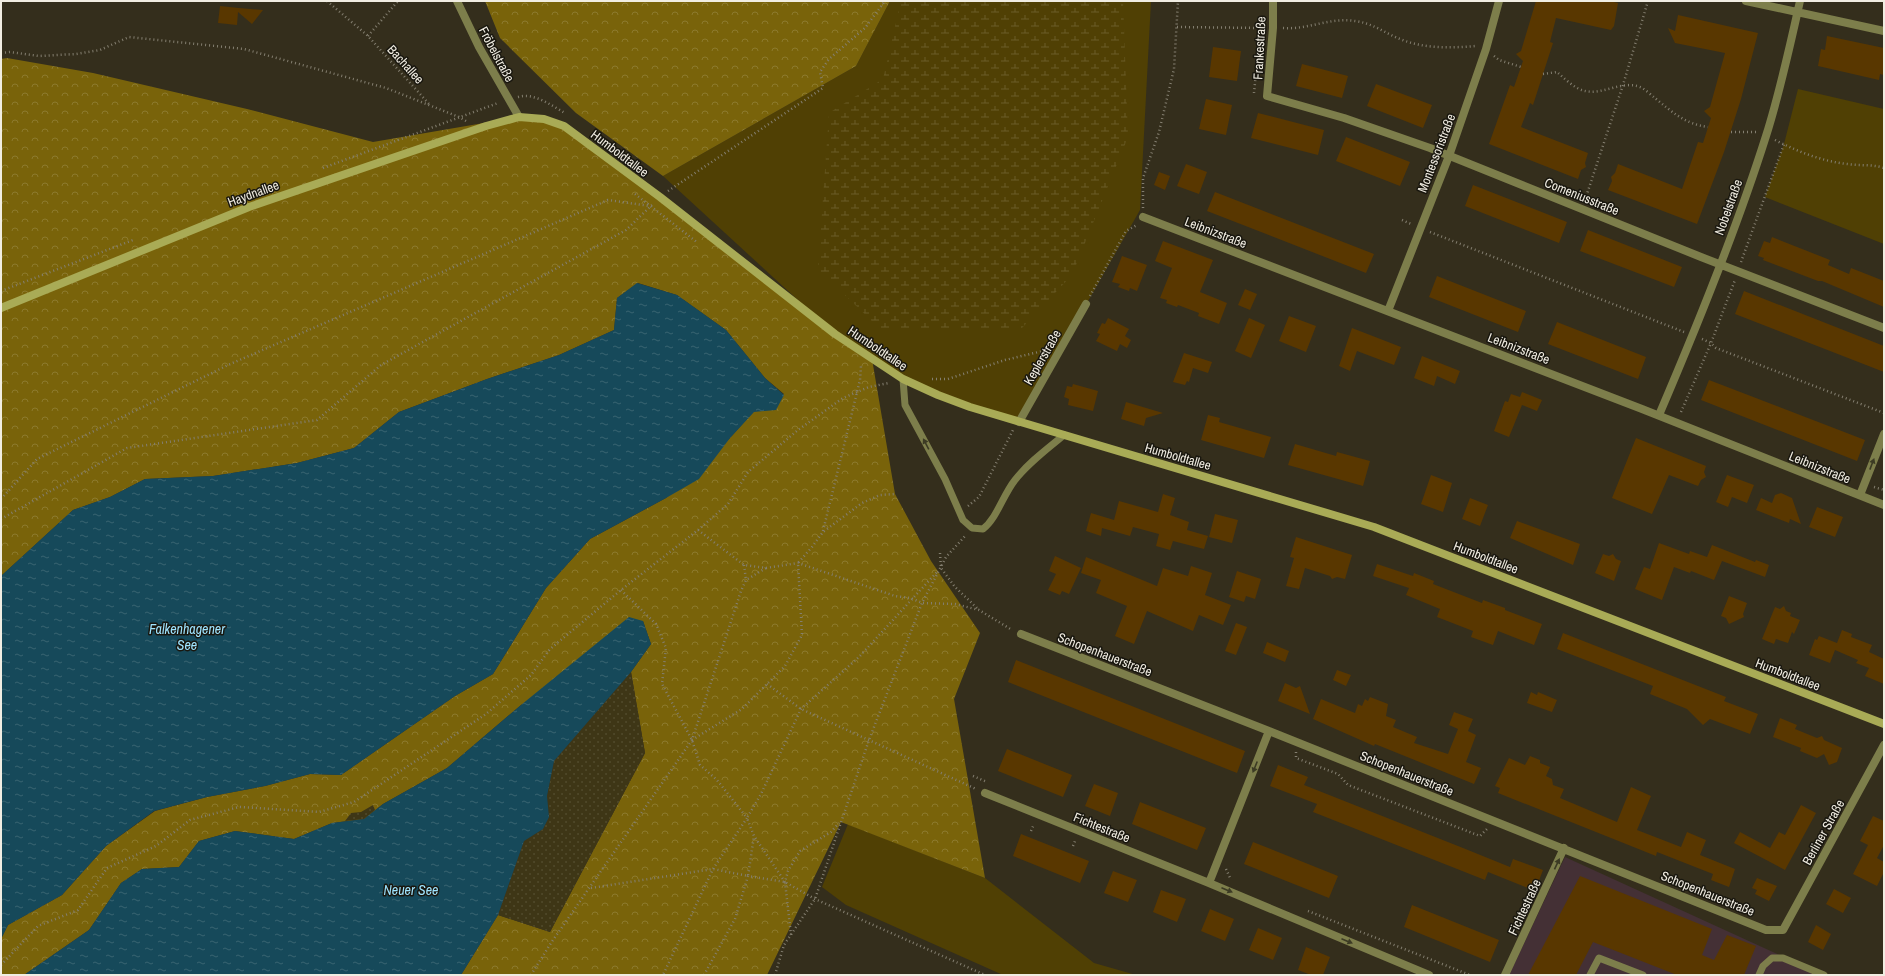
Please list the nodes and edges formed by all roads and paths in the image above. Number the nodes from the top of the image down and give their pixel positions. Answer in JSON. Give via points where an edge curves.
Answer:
{"nodes":[{"id":1,"x":327,"y":1,"type":"edge"},
{"id":2,"x":398,"y":1,"type":"edge"},
{"id":3,"x":457,"y":1,"type":"edge"},
{"id":4,"x":885,"y":1,"type":"edge"},
{"id":5,"x":1178,"y":1,"type":"edge"},
{"id":6,"x":1273,"y":1,"type":"edge"},
{"id":7,"x":1499,"y":1,"type":"edge"},
{"id":8,"x":1648,"y":1,"type":"edge"},
{"id":9,"x":1746,"y":1,"type":"edge"},
{"id":10,"x":1800,"y":1,"type":"edge"},
{"id":11,"x":1797,"y":12,"type":"junction"},
{"id":12,"x":1178,"y":27,"type":"junction"},
{"id":13,"x":1261,"y":28,"type":"junction"},
{"id":14,"x":1273,"y":28,"type":"junction"},
{"id":15,"x":1884,"y":31,"type":"edge"},
{"id":16,"x":1260,"y":35,"type":"dead end"},
{"id":17,"x":368,"y":36,"type":"junction"},
{"id":18,"x":1466,"y":47,"type":"dead end"},
{"id":19,"x":1258,"y":50,"type":"dead end"},
{"id":20,"x":1,"y":53,"type":"edge"},
{"id":21,"x":1543,"y":74,"type":"dead end"},
{"id":22,"x":1623,"y":85,"type":"junction"},
{"id":23,"x":1254,"y":93,"type":"dead end"},
{"id":24,"x":1268,"y":96,"type":"joint"},
{"id":25,"x":430,"y":106,"type":"junction"},
{"id":26,"x":519,"y":117,"type":"junction"},
{"id":27,"x":1708,"y":127,"type":"dead end"},
{"id":28,"x":478,"y":129,"type":"junction"},
{"id":29,"x":1731,"y":132,"type":"dead end"},
{"id":30,"x":1766,"y":136,"type":"junction"},
{"id":31,"x":1784,"y":144,"type":"junction"},
{"id":32,"x":1449,"y":156,"type":"junction"},
{"id":33,"x":1884,"y":168,"type":"edge"},
{"id":34,"x":660,"y":197,"type":"junction"},
{"id":35,"x":650,"y":206,"type":"junction"},
{"id":36,"x":1583,"y":208,"type":"junction"},
{"id":37,"x":1143,"y":217,"type":"junction"},
{"id":38,"x":1402,"y":220,"type":"dead end"},
{"id":39,"x":1420,"y":228,"type":"junction"},
{"id":40,"x":1720,"y":265,"type":"junction"},
{"id":41,"x":1738,"y":272,"type":"junction"},
{"id":42,"x":1086,"y":304,"type":"joint"},
{"id":43,"x":1,"y":308,"type":"edge"},
{"id":44,"x":1388,"y":311,"type":"junction"},
{"id":45,"x":1884,"y":328,"type":"edge"},
{"id":46,"x":1692,"y":335,"type":"junction"},
{"id":47,"x":1711,"y":343,"type":"junction"},
{"id":48,"x":1063,"y":346,"type":"junction"},
{"id":49,"x":861,"y":366,"type":"dead end"},
{"id":50,"x":903,"y":379,"type":"junction"},
{"id":51,"x":926,"y":379,"type":"dead end"},
{"id":52,"x":856,"y":393,"type":"junction"},
{"id":53,"x":1681,"y":412,"type":"dead end"},
{"id":54,"x":1884,"y":413,"type":"edge"},
{"id":55,"x":1659,"y":415,"type":"junction"},
{"id":56,"x":1019,"y":422,"type":"junction"},
{"id":57,"x":1884,"y":434,"type":"edge"},
{"id":58,"x":1064,"y":435,"type":"junction"},
{"id":59,"x":895,"y":494,"type":"dead end"},
{"id":60,"x":1860,"y":495,"type":"junction"},
{"id":61,"x":1,"y":499,"type":"edge"},
{"id":62,"x":1884,"y":505,"type":"edge"},
{"id":63,"x":960,"y":513,"type":"junction"},
{"id":64,"x":1,"y":519,"type":"edge"},
{"id":65,"x":972,"y":528,"type":"junction"},
{"id":66,"x":698,"y":530,"type":"junction"},
{"id":67,"x":823,"y":532,"type":"junction"},
{"id":68,"x":940,"y":553,"type":"dead end"},
{"id":69,"x":798,"y":563,"type":"junction"},
{"id":70,"x":744,"y":566,"type":"junction"},
{"id":71,"x":766,"y":568,"type":"junction"},
{"id":72,"x":941,"y":568,"type":"junction"},
{"id":73,"x":746,"y":580,"type":"junction"},
{"id":74,"x":621,"y":590,"type":"junction"},
{"id":75,"x":911,"y":598,"type":"junction"},
{"id":76,"x":922,"y":603,"type":"junction"},
{"id":77,"x":979,"y":610,"type":"junction"},
{"id":78,"x":1021,"y":634,"type":"joint"},
{"id":79,"x":768,"y":684,"type":"junction"},
{"id":80,"x":801,"y":709,"type":"junction"},
{"id":81,"x":1884,"y":724,"type":"edge"},
{"id":82,"x":1269,"y":731,"type":"junction"},
{"id":83,"x":692,"y":740,"type":"junction"},
{"id":84,"x":869,"y":740,"type":"junction"},
{"id":85,"x":1296,"y":742,"type":"junction"},
{"id":86,"x":1884,"y":745,"type":"edge"},
{"id":87,"x":986,"y":794,"type":"joint"},
{"id":88,"x":747,"y":818,"type":"junction"},
{"id":89,"x":841,"y":822,"type":"junction"},
{"id":90,"x":1494,"y":832,"type":"dead end"},
{"id":91,"x":754,"y":836,"type":"junction"},
{"id":92,"x":1564,"y":848,"type":"junction"},
{"id":93,"x":1216,"y":865,"type":"junction"},
{"id":94,"x":713,"y":869,"type":"junction"},
{"id":95,"x":748,"y":876,"type":"junction"},
{"id":96,"x":785,"y":882,"type":"junction"},
{"id":97,"x":1209,"y":883,"type":"junction"},
{"id":98,"x":1237,"y":883,"type":"dead end"},
{"id":99,"x":591,"y":888,"type":"junction"},
{"id":100,"x":815,"y":899,"type":"junction"},
{"id":101,"x":1303,"y":909,"type":"dead end"},
{"id":102,"x":1783,"y":930,"type":"joint"},
{"id":103,"x":790,"y":935,"type":"junction"},
{"id":104,"x":1,"y":965,"type":"edge"},
{"id":105,"x":531,"y":975,"type":"edge"},
{"id":106,"x":663,"y":975,"type":"edge"},
{"id":107,"x":704,"y":975,"type":"edge"},
{"id":108,"x":775,"y":975,"type":"edge"},
{"id":109,"x":985,"y":975,"type":"edge"},
{"id":110,"x":1428,"y":975,"type":"edge"},
{"id":111,"x":1470,"y":975,"type":"edge"},
{"id":112,"x":1505,"y":975,"type":"edge"},
{"id":113,"x":1590,"y":975,"type":"edge"},
{"id":114,"x":1643,"y":975,"type":"edge"},
{"id":115,"x":1759,"y":975,"type":"edge"},
{"id":116,"x":1824,"y":975,"type":"edge"}],
"edges":[{"from":1,"to":17,"type":"path","name":"Bachallee"},
{"from":2,"to":17,"type":"path"},
{"from":3,"to":26,"type":"street","name":"Fröbelstraße","via":[[479,47]]},
{"from":4,"to":34,"type":"path","via":[[865,28],[829,59],[820,72],[823,88]]},
{"from":5,"to":12,"type":"path"},
{"from":6,"to":14,"type":"street","name":"Frankestraße"},
{"from":7,"to":32,"type":"street","name":"Montessoristraße","via":[[1486,49]]},
{"from":8,"to":22,"type":"path"},
{"from":9,"to":11,"type":"street"},
{"from":10,"to":11,"type":"street","name":"Nobelstraße"},
{"from":11,"to":15,"type":"street"},
{"from":11,"to":30,"type":"street","name":"Nobelstraße","via":[[1785,69]]},
{"from":12,"to":13,"type":"path"},
{"from":12,"to":37,"type":"path","via":[[1174,69],[1159,132],[1143,178]]},
{"from":13,"to":14,"type":"path"},
{"from":13,"to":16,"type":"path"},
{"from":14,"to":18,"type":"path","via":[[1293,29],[1327,21],[1356,21],[1367,23],[1413,44]]},
{"from":14,"to":24,"type":"street","name":"Frankestraße"},
{"from":17,"to":25,"type":"path","name":"Bachallee"},
{"from":19,"to":23,"type":"path"},
{"from":20,"to":25,"type":"path","via":[[39,56],[76,54],[100,50],[129,37],[244,48],[386,88]]},
{"from":21,"to":22,"type":"path","via":[[1557,72],[1585,91],[1598,92]]},
{"from":22,"to":27,"type":"path","via":[[1640,87],[1675,114],[1694,125]]},
{"from":22,"to":36,"type":"path"},
{"from":24,"to":32,"type":"street","name":"Comeniusstraße","via":[[1344,118]]},
{"from":25,"to":28,"type":"path","name":"Bachallee","via":[[459,117]]},
{"from":26,"to":28,"type":"street","name":"Haydnallee"},
{"from":26,"to":34,"type":"street","name":"Humboldtallee","via":[[544,119],[564,126]]},
{"from":28,"to":43,"type":"street","name":"Haydnallee","via":[[249,207]]},
{"from":29,"to":30,"type":"path","via":[[1748,131]]},
{"from":30,"to":31,"type":"path"},
{"from":30,"to":40,"type":"street","name":"Nobelstraße"},
{"from":31,"to":33,"type":"path","via":[[1819,159]]},
{"from":31,"to":41,"type":"path"},
{"from":32,"to":36,"type":"street","name":"Comeniusstraße"},
{"from":32,"to":39,"type":"street","name":"Montessoristraße"},
{"from":34,"to":35,"type":"path"},
{"from":34,"to":50,"type":"street","name":"Humboldtallee","via":[[835,334]]},
{"from":35,"to":61,"type":"path","via":[[608,200],[228,365],[37,459]]},
{"from":35,"to":64,"type":"path","via":[[626,230],[381,365],[317,420],[127,448]]},
{"from":36,"to":40,"type":"street","name":"Comeniusstraße"},
{"from":37,"to":42,"type":"path","via":[[1136,226],[1126,231]]},
{"from":37,"to":44,"type":"street","name":"Leibnizstraße"},
{"from":38,"to":39,"type":"path"},
{"from":39,"to":44,"type":"street","name":"Montessoristraße"},
{"from":39,"to":46,"type":"path"},
{"from":40,"to":41,"type":"street","name":"Comeniusstraße"},
{"from":40,"to":46,"type":"street","name":"Nobelstraße"},
{"from":41,"to":45,"type":"street","name":"Comeniusstraße"},
{"from":41,"to":47,"type":"path"},
{"from":42,"to":48,"type":"street","name":"Keplerstraße"},
{"from":44,"to":55,"type":"street","name":"Leibnizstraße"},
{"from":46,"to":47,"type":"path"},
{"from":46,"to":55,"type":"street","name":"Nobelstraße"},
{"from":47,"to":53,"type":"path"},
{"from":47,"to":54,"type":"path","via":[[1716,348]]},
{"from":48,"to":51,"type":"path","via":[[1005,360],[948,379]]},
{"from":48,"to":56,"type":"street","name":"Keplerstraße"},
{"from":49,"to":52,"type":"path"},
{"from":50,"to":52,"type":"path","via":[[869,387]]},
{"from":50,"to":56,"type":"street","name":"Humboldtallee","via":[[970,407]]},
{"from":63,"to":50,"type":"lane","one_way":true,"via":[[905,405]]},
{"from":52,"to":66,"type":"path","via":[[843,398],[798,430],[748,472],[728,504]]},
{"from":52,"to":67,"type":"path"},
{"from":55,"to":60,"type":"street","name":"Leibnizstraße"},
{"from":56,"to":58,"type":"street","name":"Humboldtallee"},
{"from":56,"to":63,"type":"path","via":[[979,497]]},
{"from":60,"to":57,"type":"street","one_way":true},
{"from":58,"to":65,"type":"lane","via":[[1016,479],[1000,502],[992,522],[983,529]]},
{"from":58,"to":81,"type":"street","name":"Humboldtallee","via":[[1374,527]]},
{"from":59,"to":67,"type":"path","via":[[880,495],[862,503]]},
{"from":60,"to":62,"type":"street","name":"Leibnizstraße"},
{"from":63,"to":65,"type":"lane","via":[[963,520]]},
{"from":65,"to":72,"type":"path","via":[[946,557]]},
{"from":66,"to":70,"type":"path"},
{"from":66,"to":74,"type":"path"},
{"from":67,"to":69,"type":"path"},
{"from":68,"to":72,"type":"path"},
{"from":69,"to":71,"type":"path"},
{"from":69,"to":75,"type":"path","via":[[895,596]]},
{"from":69,"to":79,"type":"path","via":[[802,635],[785,666]]},
{"from":70,"to":71,"type":"path"},
{"from":70,"to":73,"type":"path"},
{"from":71,"to":73,"type":"path"},
{"from":72,"to":75,"type":"path"},
{"from":72,"to":76,"type":"path"},
{"from":72,"to":77,"type":"path","via":[[955,587]]},
{"from":73,"to":83,"type":"path"},
{"from":74,"to":83,"type":"path","via":[[656,624],[666,648],[662,684]]},
{"from":74,"to":104,"type":"path","via":[[550,650],[531,675],[486,714],[354,802],[319,812],[239,807],[190,820],[156,846],[107,868],[78,910],[38,926]]},
{"from":75,"to":76,"type":"path"},
{"from":75,"to":80,"type":"path","via":[[859,657]]},
{"from":76,"to":77,"type":"path","via":[[955,604]]},
{"from":76,"to":84,"type":"path"},
{"from":77,"to":78,"type":"path"},
{"from":78,"to":82,"type":"street","name":"Schopenhauerstraße"},
{"from":79,"to":80,"type":"path"},
{"from":79,"to":83,"type":"path","via":[[742,709]]},
{"from":80,"to":84,"type":"path"},
{"from":80,"to":88,"type":"path"},
{"from":82,"to":85,"type":"street","name":"Schopenhauerstraße"},
{"from":82,"to":93,"type":"street","one_way":true},
{"from":83,"to":88,"type":"path","via":[[700,765],[717,780]]},
{"from":83,"to":99,"type":"path"},
{"from":84,"to":87,"type":"path"},
{"from":84,"to":89,"type":"path"},
{"from":85,"to":90,"type":"path","via":[[1296,758],[1338,774],[1348,785],[1480,836],[1487,829]]},
{"from":85,"to":92,"type":"street","name":"Schopenhauerstraße"},
{"from":86,"to":102,"type":"street","name":"Berliner Straße"},
{"from":87,"to":97,"type":"street","name":"Fichtestraße"},
{"from":88,"to":91,"type":"path"},
{"from":88,"to":94,"type":"path"},
{"from":89,"to":96,"type":"path","via":[[831,832],[800,851],[788,871]]},
{"from":89,"to":100,"type":"path"},
{"from":91,"to":95,"type":"path"},
{"from":91,"to":96,"type":"path"},
{"from":92,"to":102,"type":"street","name":"Schopenhauerstraße","via":[[1766,930]]},
{"from":112,"to":92,"type":"street","name":"Fichtestraße","one_way":true},
{"from":93,"to":97,"type":"street"},
{"from":93,"to":98,"type":"path","via":[[1228,870],[1230,880]]},
{"from":94,"to":95,"type":"path"},
{"from":94,"to":99,"type":"path"},
{"from":94,"to":106,"type":"path"},
{"from":95,"to":96,"type":"path"},
{"from":95,"to":107,"type":"path","via":[[735,919]]},
{"from":96,"to":100,"type":"path"},
{"from":96,"to":103,"type":"path"},
{"from":97,"to":110,"type":"street","name":"Fichtestraße","one_way":true},
{"from":99,"to":105,"type":"path"},
{"from":100,"to":103,"type":"path"},
{"from":100,"to":109,"type":"path"},
{"from":101,"to":111,"type":"path"},
{"from":103,"to":108,"type":"path","via":[[784,945]]},
{"from":113,"to":114,"type":"lane","via":[[1599,958]]},
{"from":115,"to":116,"type":"lane","via":[[1763,966],[1772,958],[1783,958]]}]}
